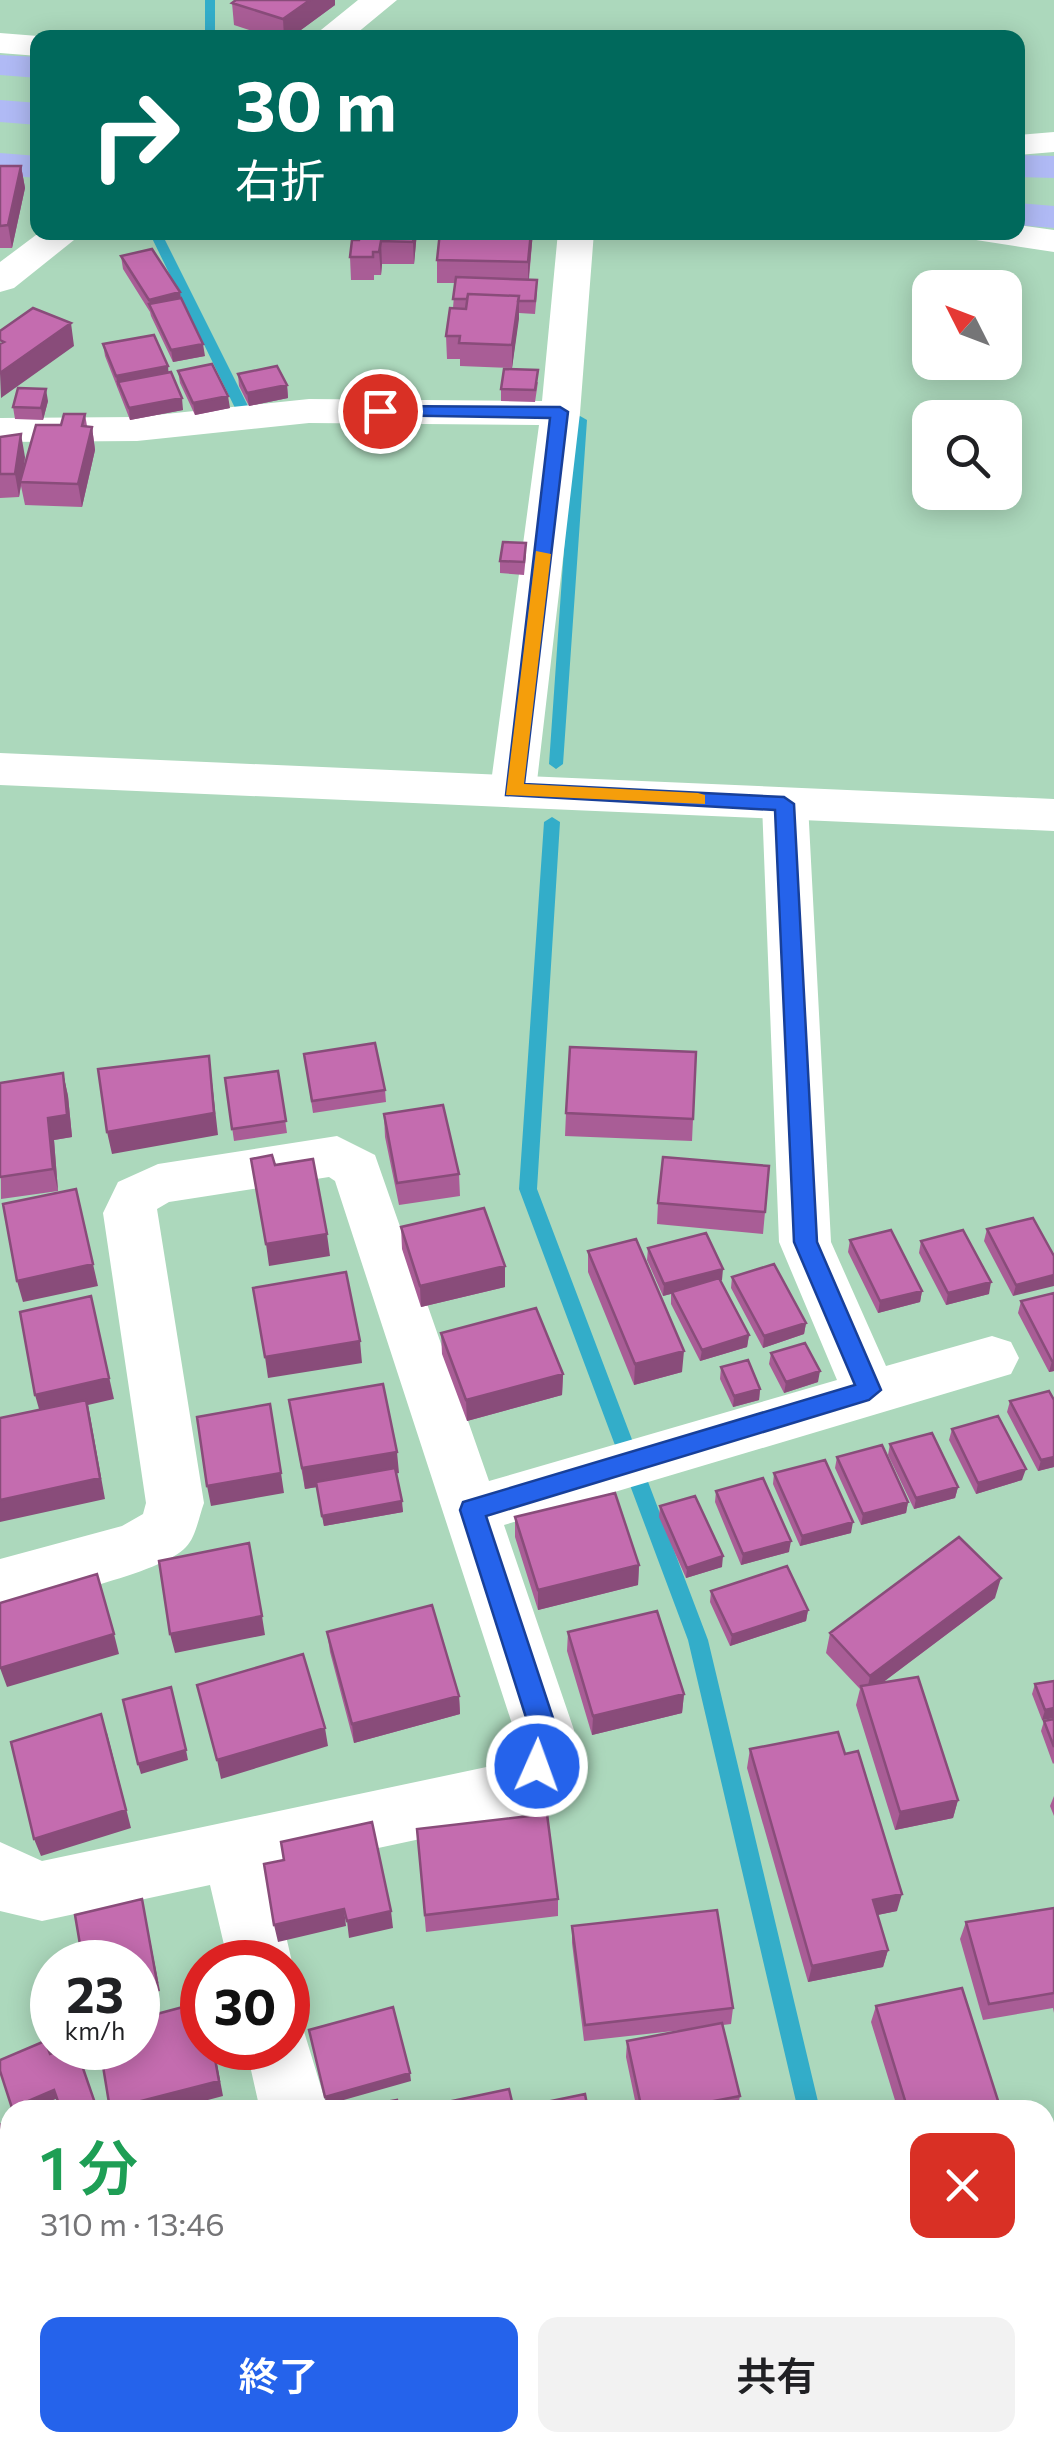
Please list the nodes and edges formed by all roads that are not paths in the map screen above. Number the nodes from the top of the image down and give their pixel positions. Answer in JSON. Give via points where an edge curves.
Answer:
{"nodes":[{"id":1,"x":380,"y":0,"type":"edge"},
{"id":2,"x":339,"y":30,"type":"edge"},
{"id":3,"x":0,"y":42,"type":"edge"},
{"id":4,"x":30,"y":45,"type":"edge"},
{"id":5,"x":0,"y":65,"type":"edge"},
{"id":6,"x":30,"y":67,"type":"edge"},
{"id":7,"x":0,"y":111,"type":"edge"},
{"id":8,"x":30,"y":113,"type":"edge"},
{"id":9,"x":1054,"y":142,"type":"edge"},
{"id":10,"x":1025,"y":144,"type":"edge"},
{"id":11,"x":1025,"y":166,"type":"edge"},
{"id":12,"x":1054,"y":167,"type":"edge"},
{"id":13,"x":1025,"y":190,"type":"edge"},
{"id":14,"x":1054,"y":192,"type":"edge"},
{"id":15,"x":1025,"y":215,"type":"edge"},
{"id":16,"x":1054,"y":217,"type":"edge"},
{"id":17,"x":1025,"y":237,"type":"edge"},
{"id":18,"x":54,"y":240,"type":"edge"},
{"id":19,"x":575,"y":240,"type":"edge"},
{"id":20,"x":1054,"y":241,"type":"edge"},
{"id":21,"x":0,"y":280,"type":"edge"},
{"id":22,"x":560,"y":412,"type":"junction"},
{"id":23,"x":0,"y":430,"type":"edge"},
{"id":24,"x":0,"y":769,"type":"edge"},
{"id":25,"x":513,"y":790,"type":"junction"},
{"id":26,"x":784,"y":804,"type":"junction"},
{"id":27,"x":1054,"y":815,"type":"edge"},
{"id":28,"x":992,"y":1358,"type":"dead end"},
{"id":29,"x":869,"y":1390,"type":"junction"},
{"id":30,"x":472,"y":1510,"type":"junction"},
{"id":31,"x":0,"y":1586,"type":"edge"},
{"id":32,"x":234,"y":1850,"type":"junction"},
{"id":33,"x":0,"y":1872,"type":"edge"},
{"id":34,"x":255,"y":1940,"type":"edge"},
{"id":35,"x":284,"y":2070,"type":"edge"},
{"id":36,"x":292,"y":2100,"type":"edge"}],
"edges":[{"from":1,"to":2,"type":"street"},
{"from":3,"to":4,"type":"street"},
{"from":5,"to":6,"type":"highway"},
{"from":7,"to":8,"type":"highway"},
{"from":9,"to":10,"type":"street"},
{"from":11,"to":12,"type":"highway"},
{"from":13,"to":14,"type":"highway"},
{"from":15,"to":16,"type":"highway"},
{"from":17,"to":20,"type":"street"},
{"from":18,"to":21,"type":"street"},
{"from":19,"to":22,"type":"street"},
{"from":22,"to":23,"type":"street","via":[[309,411],[137,429]]},
{"from":22,"to":25,"type":"street"},
{"from":24,"to":25,"type":"street"},
{"from":25,"to":26,"type":"street"},
{"from":26,"to":27,"type":"street"},
{"from":26,"to":29,"type":"street","via":[[805,1242]]},
{"from":28,"to":29,"type":"street"},
{"from":29,"to":30,"type":"street"},
{"from":30,"to":31,"type":"street","via":[[357,1170],[338,1156],[158,1184],[136,1196],[129,1213],[175,1503],[166,1530],[136,1548]]},
{"from":30,"to":32,"type":"street","via":[[544,1730],[537,1766],[513,1790]]},
{"from":32,"to":33,"type":"street","via":[[42,1891],[8,1884]]},
{"from":32,"to":34,"type":"street"},
{"from":35,"to":36,"type":"street"}]}
